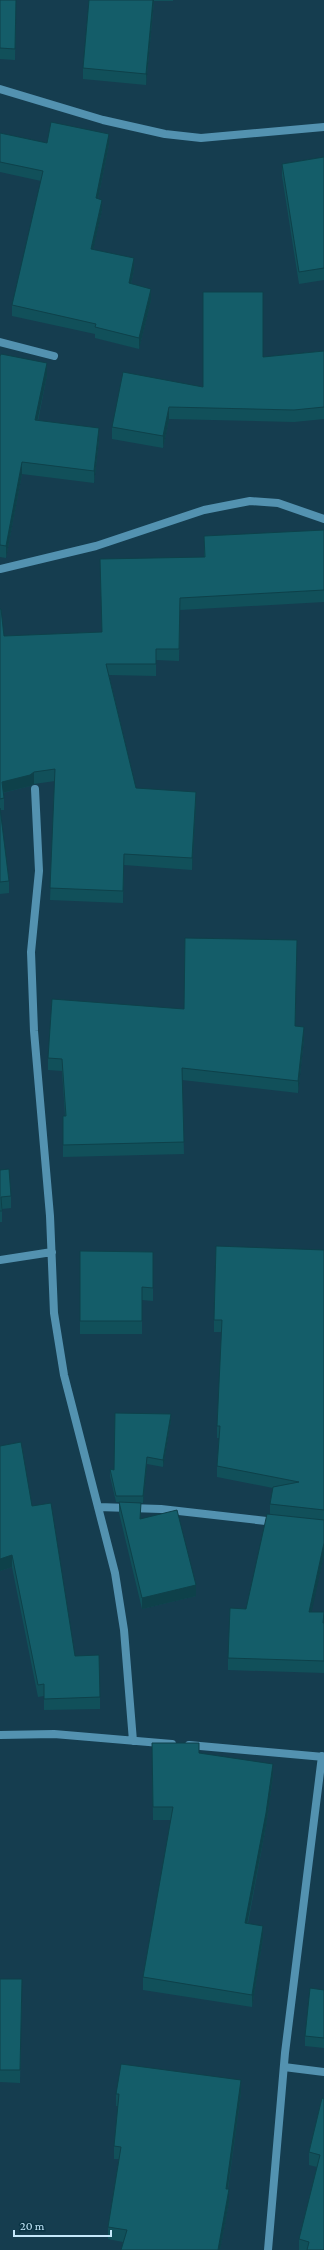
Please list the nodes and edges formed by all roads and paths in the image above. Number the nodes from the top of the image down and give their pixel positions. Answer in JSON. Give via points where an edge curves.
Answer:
{"nodes":[{"id":1,"x":0,"y":89,"type":"edge"},
{"id":2,"x":324,"y":127,"type":"edge"},
{"id":3,"x":0,"y":342,"type":"edge"},
{"id":4,"x":54,"y":356,"type":"dead end"},
{"id":5,"x":324,"y":519,"type":"edge"},
{"id":6,"x":0,"y":569,"type":"edge"},
{"id":7,"x":35,"y":789,"type":"dead end"},
{"id":8,"x":52,"y":1252,"type":"junction"},
{"id":9,"x":0,"y":1260,"type":"edge"},
{"id":10,"x":98,"y":1506,"type":"junction"},
{"id":11,"x":287,"y":1523,"type":"edge"},
{"id":12,"x":0,"y":1735,"type":"edge"},
{"id":13,"x":134,"y":1741,"type":"junction"},
{"id":14,"x":323,"y":1757,"type":"edge"},
{"id":15,"x":284,"y":2067,"type":"junction"},
{"id":16,"x":324,"y":2072,"type":"edge"},
{"id":17,"x":268,"y":2250,"type":"edge"}],
"edges":[{"from":1,"to":2,"type":"street","via":[[103,120],[165,134],[201,138]]},
{"from":3,"to":4,"type":"street"},
{"from":5,"to":6,"type":"street","via":[[278,503],[250,501],[204,510],[96,546]]},
{"from":7,"to":8,"type":"street","via":[[39,871],[31,952],[34,1031]]},
{"from":8,"to":9,"type":"street"},
{"from":8,"to":10,"type":"street","via":[[54,1313],[64,1375]]},
{"from":10,"to":11,"type":"street","via":[[161,1509]]},
{"from":10,"to":13,"type":"street","via":[[115,1573],[124,1630]]},
{"from":12,"to":13,"type":"street","via":[[54,1734]]},
{"from":13,"to":14,"type":"street"},
{"from":14,"to":15,"type":"street"},
{"from":15,"to":16,"type":"street"},
{"from":15,"to":17,"type":"street"}]}
